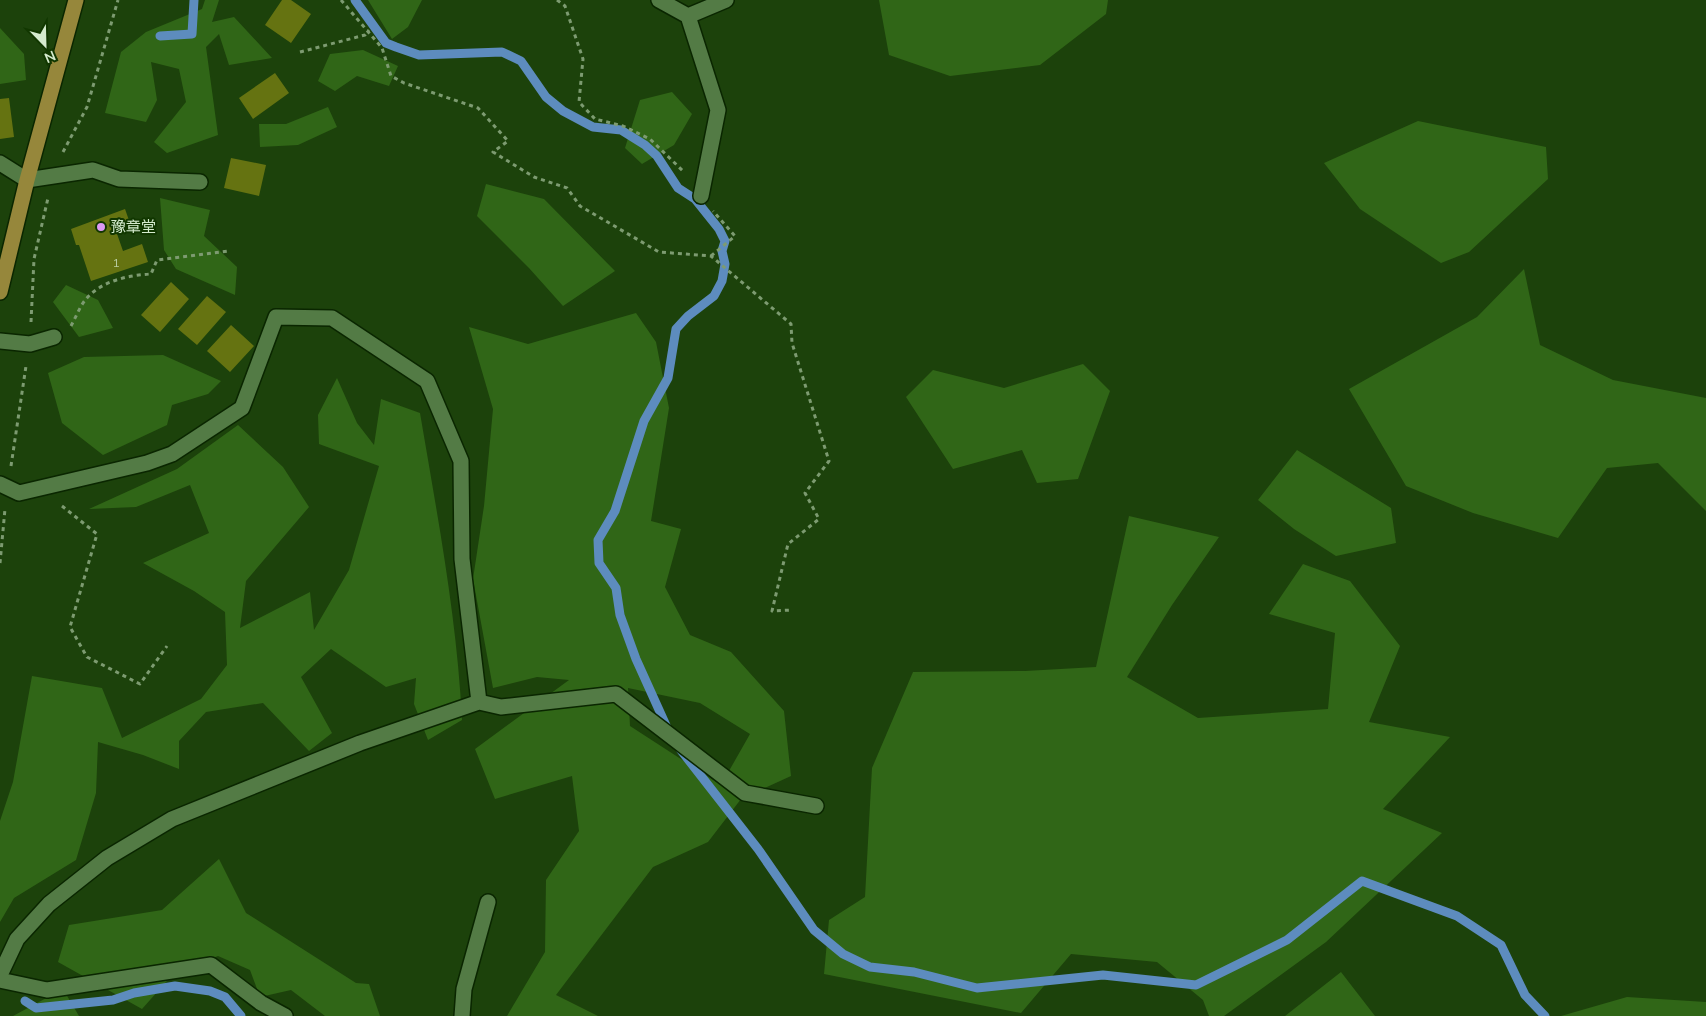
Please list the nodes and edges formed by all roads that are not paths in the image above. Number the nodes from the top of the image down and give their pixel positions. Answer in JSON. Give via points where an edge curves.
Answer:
{"nodes":[{"id":1,"x":76,"y":0,"type":"edge"},
{"id":2,"x":659,"y":0,"type":"edge"},
{"id":3,"x":726,"y":0,"type":"edge"},
{"id":4,"x":688,"y":16,"type":"junction"},
{"id":5,"x":0,"y":163,"type":"edge"},
{"id":6,"x":27,"y":180,"type":"junction"},
{"id":7,"x":200,"y":182,"type":"dead end"},
{"id":8,"x":701,"y":196,"type":"road end"},
{"id":9,"x":0,"y":292,"type":"edge"},
{"id":10,"x":54,"y":337,"type":"road end"},
{"id":11,"x":0,"y":342,"type":"edge"},
{"id":12,"x":4,"y":486,"type":"edge"},
{"id":13,"x":479,"y":702,"type":"junction"},
{"id":14,"x":816,"y":806,"type":"dead end"},
{"id":15,"x":488,"y":902,"type":"dead end"},
{"id":16,"x":0,"y":975,"type":"edge"},
{"id":17,"x":0,"y":980,"type":"edge"},
{"id":18,"x":285,"y":1016,"type":"edge"},
{"id":19,"x":462,"y":1016,"type":"edge"}],
"edges":[{"from":1,"to":6,"type":"main road"},
{"from":2,"to":4,"type":"street"},
{"from":3,"to":4,"type":"street"},
{"from":4,"to":8,"type":"street","via":[[718,110]]},
{"from":5,"to":6,"type":"street"},
{"from":6,"to":7,"type":"street","via":[[93,170],[119,179]]},
{"from":6,"to":9,"type":"main road"},
{"from":10,"to":11,"type":"street","via":[[30,344]]},
{"from":12,"to":13,"type":"street","via":[[19,493],[147,463],[172,454],[242,408],[276,317],[332,318],[427,381],[461,461],[462,559]]},
{"from":13,"to":14,"type":"street","via":[[501,707],[616,694],[745,793]]},
{"from":13,"to":16,"type":"street","via":[[360,743],[172,819],[107,858],[49,904],[18,939]]},
{"from":15,"to":19,"type":"street","via":[[464,989]]},
{"from":17,"to":18,"type":"street","via":[[47,990],[211,965],[261,1003]]}]}
